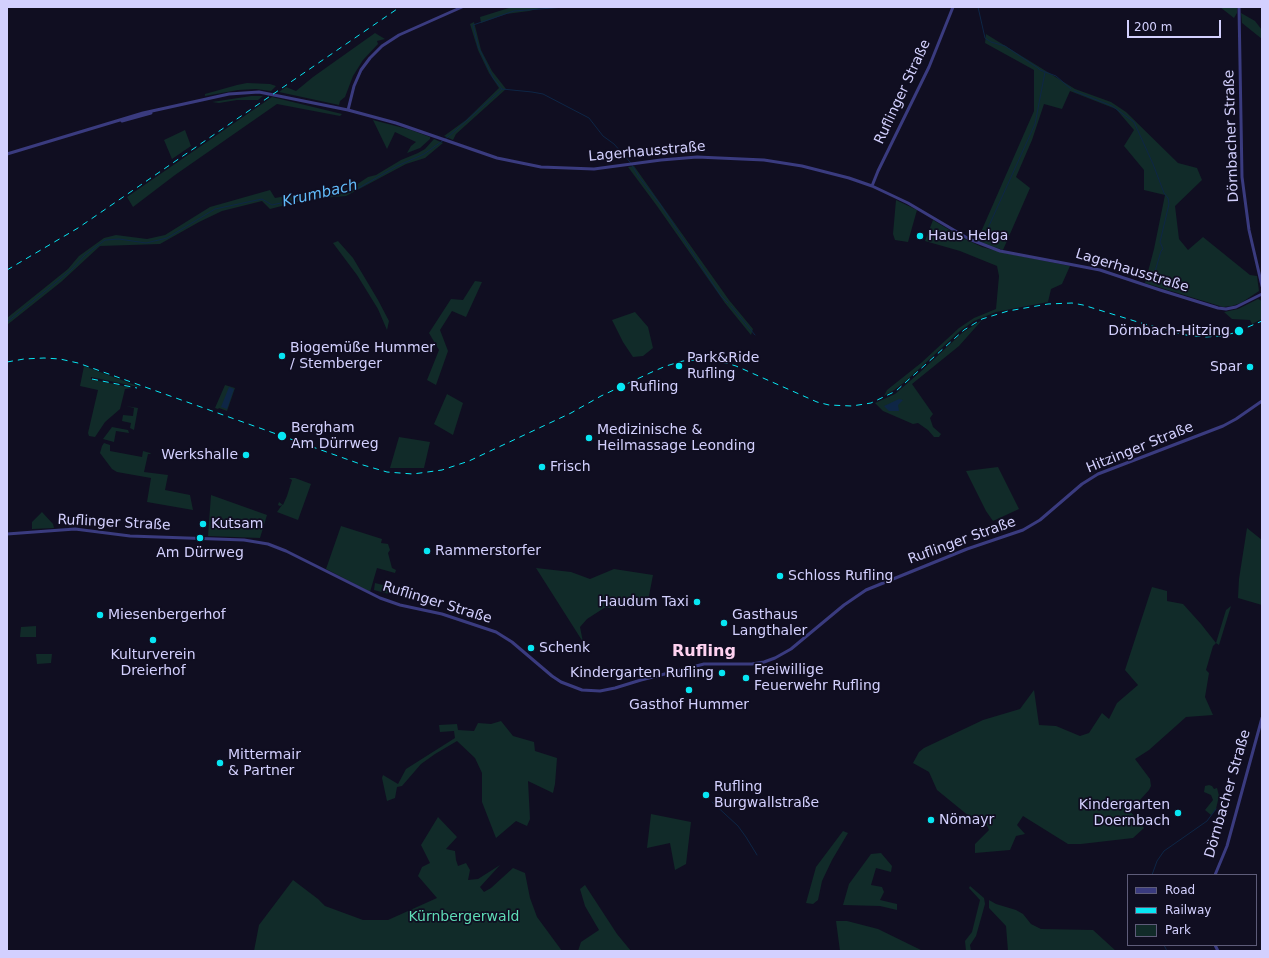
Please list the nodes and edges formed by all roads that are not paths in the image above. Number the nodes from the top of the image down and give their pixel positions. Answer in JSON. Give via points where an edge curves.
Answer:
{"nodes":[{"id":1,"x":462,"y":7,"type":"edge"},
{"id":2,"x":953,"y":7,"type":"edge"},
{"id":3,"x":1239,"y":7,"type":"edge"},
{"id":4,"x":348,"y":110,"type":"junction"},
{"id":5,"x":7,"y":154,"type":"edge"},
{"id":6,"x":872,"y":186,"type":"junction"},
{"id":7,"x":1262,"y":286,"type":"edge"},
{"id":8,"x":1262,"y":294,"type":"edge"},
{"id":9,"x":1262,"y":401,"type":"edge"},
{"id":10,"x":1032,"y":525,"type":"joint"},
{"id":11,"x":7,"y":534,"type":"edge"},
{"id":12,"x":1262,"y":718,"type":"edge"},
{"id":13,"x":1261,"y":724,"type":"edge"},
{"id":14,"x":1215,"y":874,"type":"edge"}],
"edges":[{"from":1,"to":4,"type":"street","via":[[399,35],[382,46],[361,70]]},
{"from":2,"to":6,"type":"street","name":"Ruflinger Straße"},
{"from":3,"to":7,"type":"street","name":"Dörnbacher Straße","via":[[1242,177],[1249,230]]},
{"from":4,"to":5,"type":"street","name":"Lagerhausstraße","via":[[276,94],[229,94],[157,111]]},
{"from":4,"to":6,"type":"street","name":"Lagerhausstraße","via":[[396,122],[497,158],[531,166],[584,169],[697,157],[764,160],[820,170]]},
{"from":6,"to":8,"type":"street","name":"Lagerhausstraße","via":[[908,203],[969,239],[991,248],[1100,270],[1218,308],[1236,307]]},
{"from":9,"to":10,"type":"street","name":"Hitzinger Straße","via":[[1223,426],[1098,474]]},
{"from":10,"to":11,"type":"street","name":"Ruflinger Straße","via":[[866,590],[791,649],[770,660],[749,664],[704,664],[594,691],[561,682],[496,632],[442,614],[380,598],[268,544],[244,540],[130,536],[75,530]]},
{"from":12,"to":13,"type":"street","name":"Dörnbacher Straße"},
{"from":13,"to":14,"type":"street","name":"Dörnbacher Straße","via":[[1227,846]]}]}
